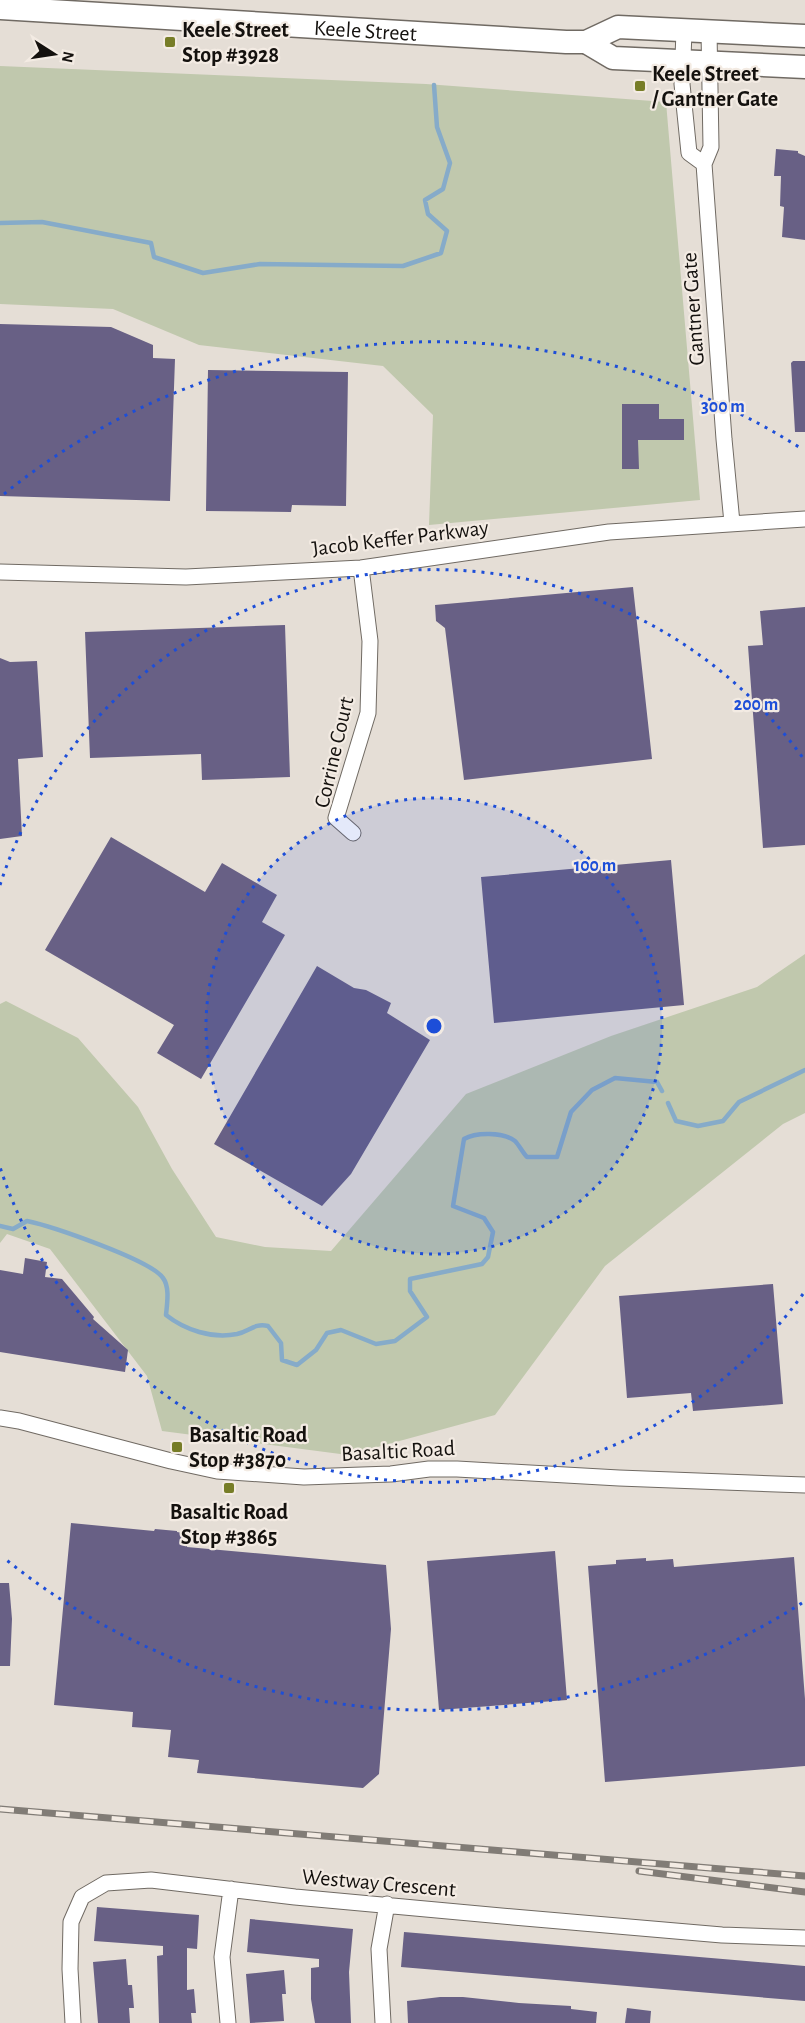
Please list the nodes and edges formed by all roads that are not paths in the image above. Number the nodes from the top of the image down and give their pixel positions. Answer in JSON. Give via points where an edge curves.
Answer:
{"nodes":[{"id":1,"x":0,"y":8,"type":"edge"},
{"id":2,"x":684,"y":31,"type":"junction"},
{"id":3,"x":709,"y":31,"type":"junction"},
{"id":4,"x":805,"y":36,"type":"edge"},
{"id":5,"x":586,"y":42,"type":"junction"},
{"id":6,"x":683,"y":62,"type":"junction"},
{"id":7,"x":709,"y":63,"type":"junction"},
{"id":8,"x":805,"y":67,"type":"edge"},
{"id":9,"x":704,"y":164,"type":"junction"},
{"id":10,"x":805,"y":519,"type":"edge"},
{"id":11,"x":732,"y":523,"type":"junction"},
{"id":12,"x":361,"y":568,"type":"junction"},
{"id":13,"x":0,"y":572,"type":"edge"},
{"id":14,"x":352,"y":833,"type":"dead end"},
{"id":15,"x":0,"y":1418,"type":"edge"},
{"id":16,"x":805,"y":1485,"type":"edge"},
{"id":17,"x":231,"y":1889,"type":"junction"},
{"id":18,"x":387,"y":1904,"type":"junction"},
{"id":19,"x":805,"y":1938,"type":"edge"},
{"id":20,"x":73,"y":2023,"type":"edge"},
{"id":21,"x":228,"y":2023,"type":"edge"},
{"id":22,"x":383,"y":2023,"type":"edge"}],
"edges":[{"from":1,"to":5,"type":"main road","name":"Keele Street"},
{"from":2,"to":3,"type":"main road","name":"Keele Street"},
{"from":2,"to":5,"type":"main road","name":"Keele Street","via":[[618,27]]},
{"from":2,"to":6,"type":"street"},
{"from":3,"to":4,"type":"main road","name":"Keele Street"},
{"from":3,"to":7,"type":"street","name":"Gantner Gate"},
{"from":5,"to":6,"type":"main road","name":"Keele Street","via":[[613,58]]},
{"from":6,"to":7,"type":"main road","name":"Keele Street"},
{"from":6,"to":9,"type":"street","via":[[689,153]]},
{"from":7,"to":8,"type":"main road","name":"Keele Street"},
{"from":7,"to":9,"type":"street","name":"Gantner Gate","via":[[711,147]]},
{"from":9,"to":11,"type":"street","name":"Gantner Gate"},
{"from":10,"to":11,"type":"street","name":"Jacob Keffer Parkway"},
{"from":11,"to":12,"type":"street","name":"Jacob Keffer Parkway","via":[[609,532]]},
{"from":12,"to":13,"type":"street","name":"Jacob Keffer Parkway","via":[[186,577]]},
{"from":12,"to":14,"type":"street","name":"Corrine Court","via":[[370,641],[368,713],[336,818]]},
{"from":15,"to":16,"type":"street","name":"Basaltic Road","via":[[217,1471],[304,1477],[457,1469]]},
{"from":17,"to":18,"type":"street","name":"Westway Crescent"},
{"from":17,"to":20,"type":"street","name":"Westway Crescent","via":[[151,1880],[106,1883],[82,1896],[71,1922]]},
{"from":17,"to":21,"type":"street","via":[[222,1957]]},
{"from":18,"to":19,"type":"street","name":"Westway Crescent","via":[[722,1935]]},
{"from":18,"to":22,"type":"street","via":[[379,1949]]}]}
